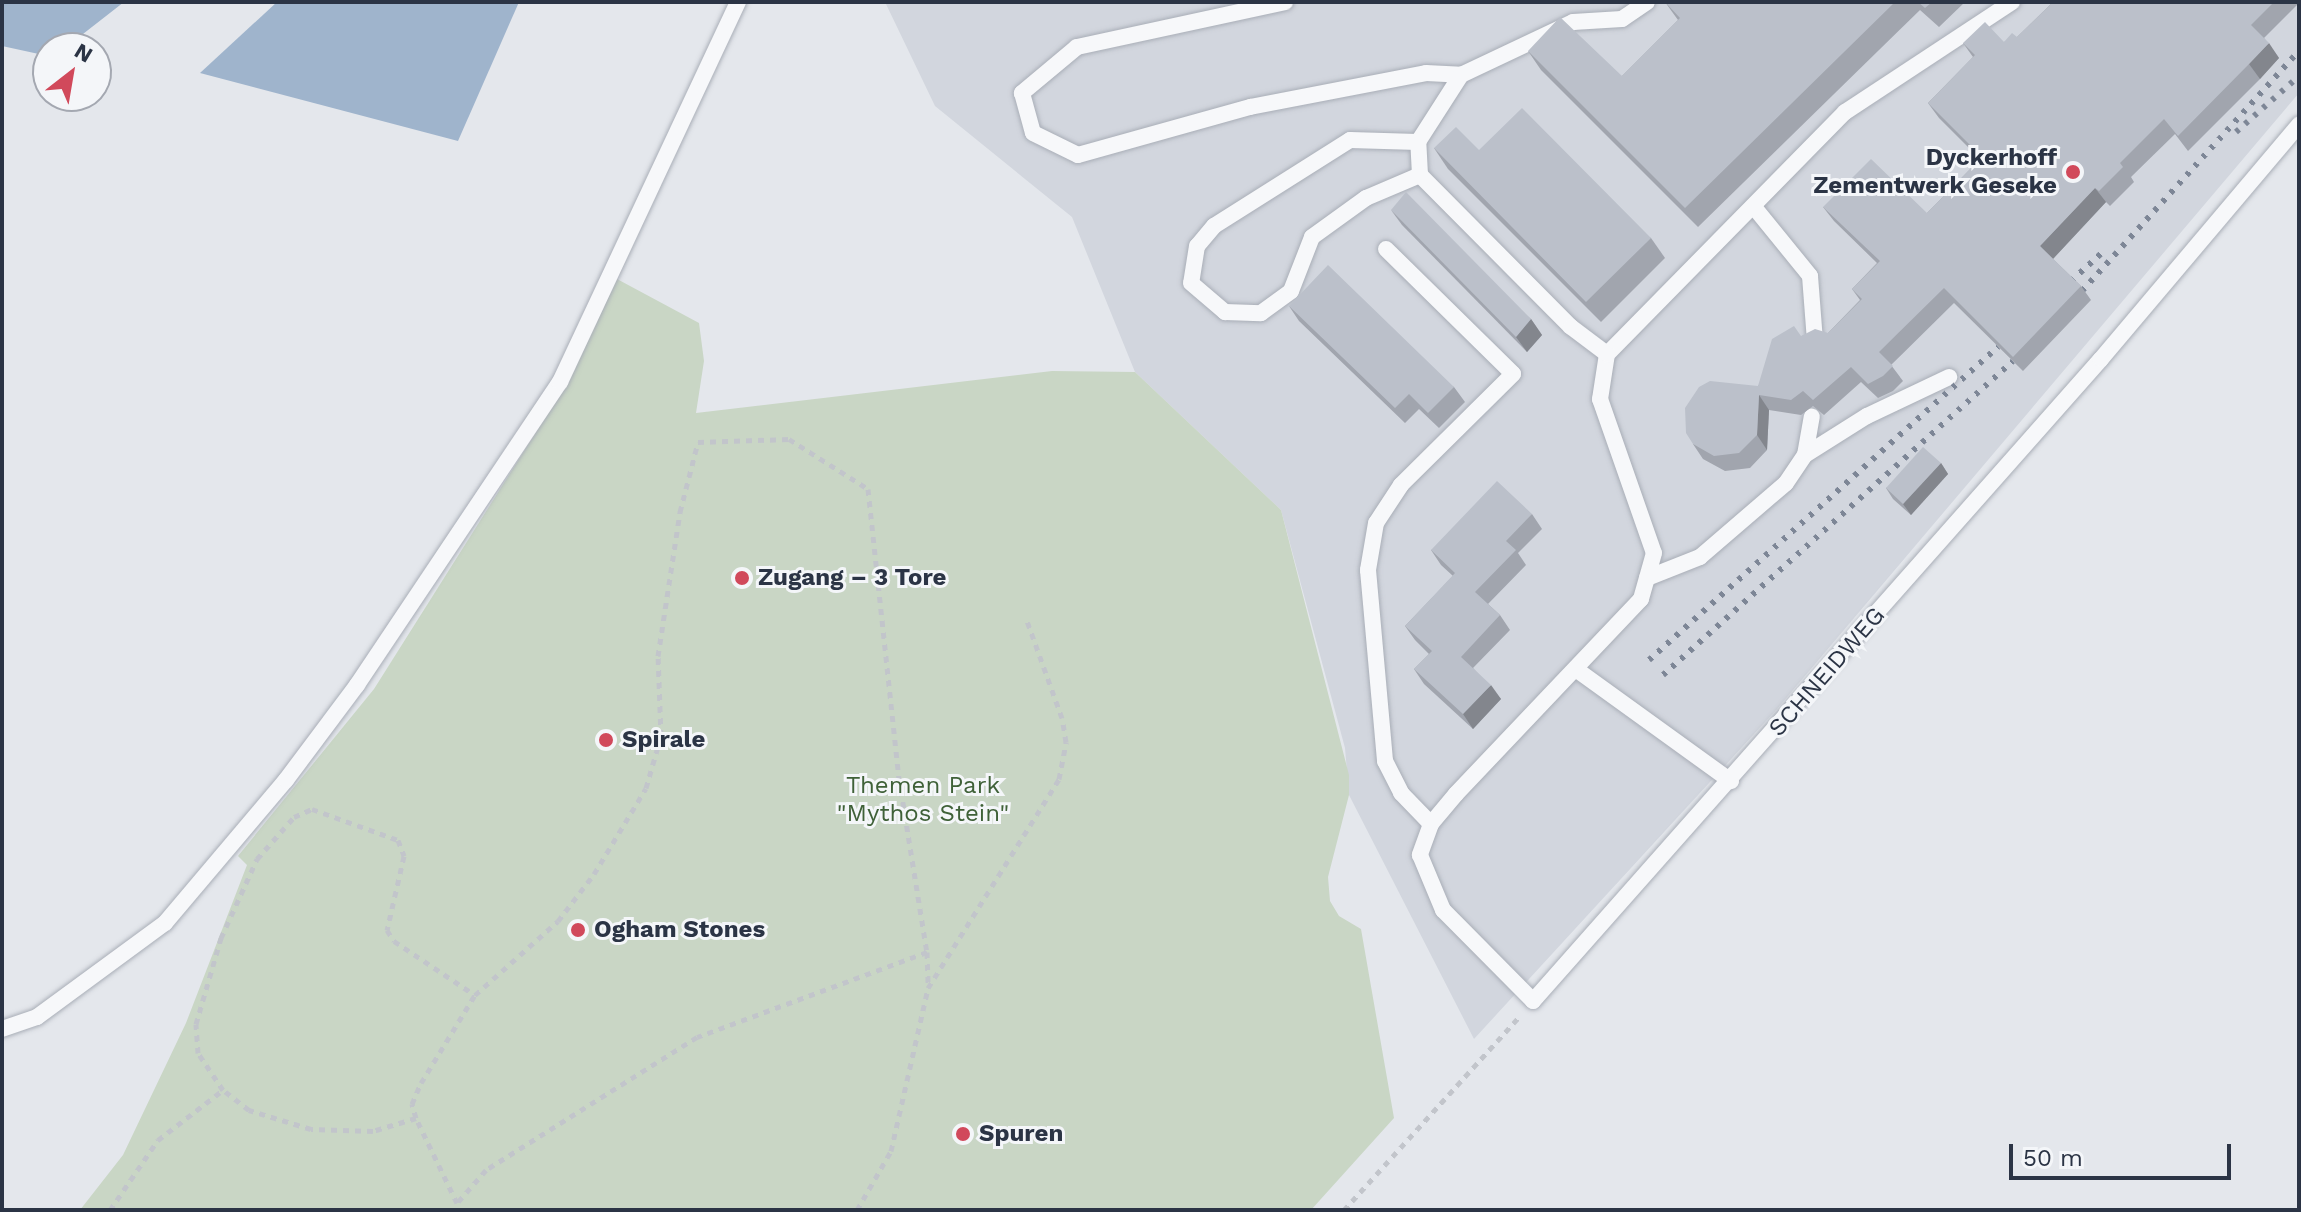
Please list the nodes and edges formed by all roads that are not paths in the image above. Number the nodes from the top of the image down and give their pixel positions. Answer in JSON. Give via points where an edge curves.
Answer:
{"nodes":[{"id":1,"x":738,"y":2,"type":"edge"},
{"id":2,"x":1285,"y":2,"type":"edge"},
{"id":3,"x":1647,"y":2,"type":"edge"},
{"id":4,"x":2012,"y":2,"type":"edge"},
{"id":5,"x":1461,"y":75,"type":"junction"},
{"id":6,"x":2299,"y":125,"type":"edge"},
{"id":7,"x":1418,"y":142,"type":"junction"},
{"id":8,"x":1420,"y":175,"type":"junction"},
{"id":9,"x":1754,"y":207,"type":"junction"},
{"id":10,"x":1386,"y":249,"type":"dead end"},
{"id":11,"x":1815,"y":341,"type":"edge"},
{"id":12,"x":1607,"y":354,"type":"junction"},
{"id":13,"x":1949,"y":377,"type":"dead end"},
{"id":14,"x":1812,"y":417,"type":"edge"},
{"id":15,"x":1805,"y":455,"type":"junction"},
{"id":16,"x":1647,"y":578,"type":"junction"},
{"id":17,"x":1577,"y":670,"type":"junction"},
{"id":18,"x":1731,"y":781,"type":"junction"},
{"id":19,"x":1431,"y":824,"type":"junction"},
{"id":20,"x":2,"y":1029,"type":"edge"}],
"edges":[{"from":1,"to":20,"type":"lane","via":[[560,382],[357,685],[286,780],[165,923],[37,1017]]},
{"from":2,"to":5,"type":"lane","via":[[1077,47],[1022,93],[1033,133],[1078,155],[1250,107],[1426,73]]},
{"from":3,"to":5,"type":"lane","via":[[1622,19],[1559,27]]},
{"from":4,"to":9,"type":"lane","via":[[1845,112]]},
{"from":5,"to":7,"type":"lane"},
{"from":6,"to":18,"type":"lane","name":"SCHNEIDWEG"},
{"from":7,"to":8,"type":"lane"},
{"from":7,"to":8,"type":"lane","via":[[1350,140],[1214,226],[1197,246],[1191,283],[1225,312],[1261,313],[1291,291],[1312,237],[1366,198]]},
{"from":8,"to":12,"type":"lane","via":[[1571,327]]},
{"from":9,"to":11,"type":"lane","via":[[1810,276]]},
{"from":9,"to":12,"type":"lane"},
{"from":10,"to":19,"type":"lane","via":[[1513,374],[1401,485],[1374,535],[1368,570],[1385,761],[1401,793]]},
{"from":12,"to":16,"type":"lane","via":[[1600,399],[1654,553]]},
{"from":13,"to":15,"type":"lane","via":[[1867,416]]},
{"from":14,"to":15,"type":"lane"},
{"from":15,"to":16,"type":"lane","via":[[1786,483],[1700,557]]},
{"from":16,"to":17,"type":"lane","via":[[1641,599]]},
{"from":17,"to":18,"type":"lane"},
{"from":17,"to":19,"type":"lane"},
{"from":18,"to":19,"type":"lane","name":"SCHNEIDWEG","via":[[1533,1001],[1443,910],[1420,855]]}]}
